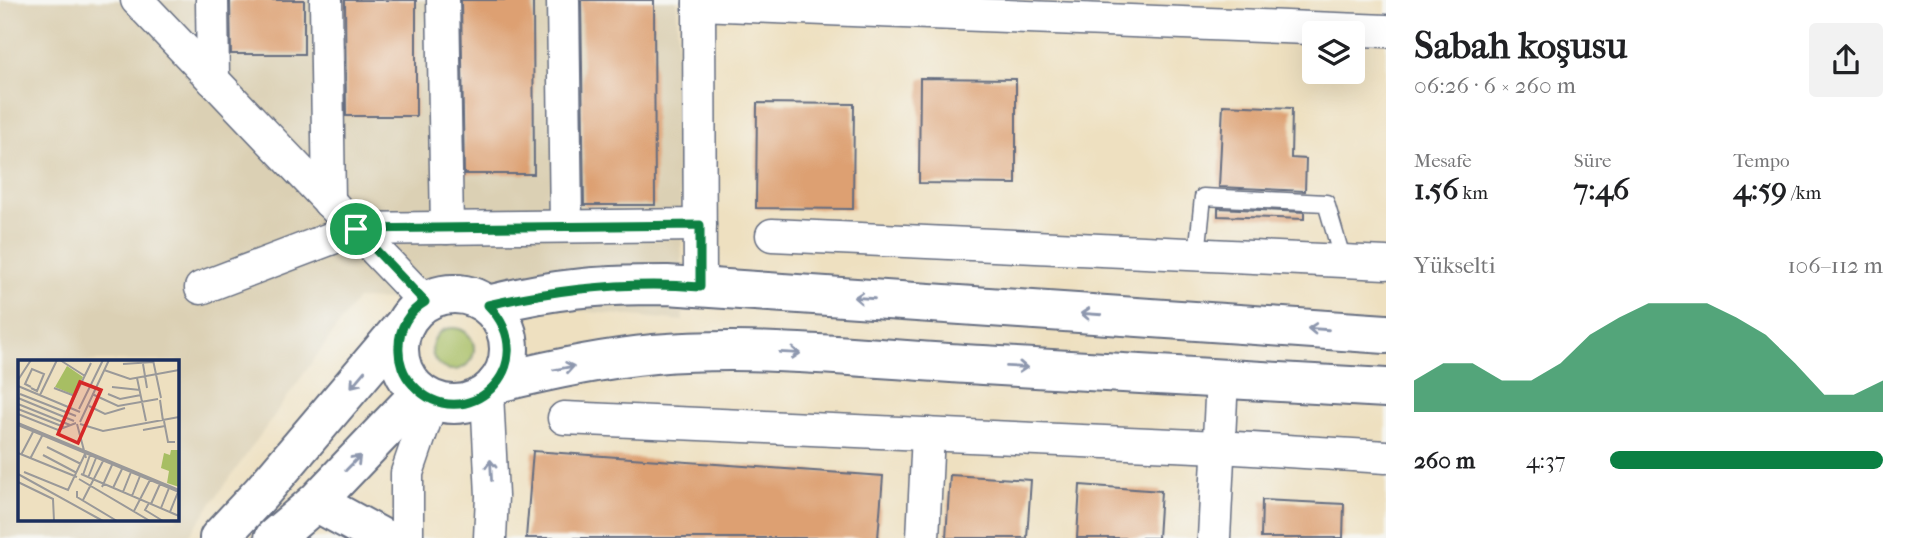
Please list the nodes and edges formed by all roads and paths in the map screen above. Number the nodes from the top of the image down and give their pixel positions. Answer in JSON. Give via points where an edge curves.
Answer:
{"nodes":[{"id":1,"x":137,"y":0,"type":"edge"},
{"id":2,"x":212,"y":0,"type":"edge"},
{"id":3,"x":326,"y":0,"type":"edge"},
{"id":4,"x":443,"y":0,"type":"edge"},
{"id":5,"x":563,"y":0,"type":"edge"},
{"id":6,"x":699,"y":2,"type":"edge"},
{"id":7,"x":1008,"y":8,"type":"edge"},
{"id":8,"x":1386,"y":32,"type":"edge"},
{"id":9,"x":213,"y":80,"type":"junction"},
{"id":10,"x":329,"y":202,"type":"junction"},
{"id":11,"x":700,"y":225,"type":"junction"},
{"id":12,"x":566,"y":226,"type":"junction"},
{"id":13,"x":447,"y":228,"type":"junction"},
{"id":14,"x":356,"y":229,"type":"junction"},
{"id":15,"x":772,"y":235,"type":"dead end"},
{"id":16,"x":1197,"y":255,"type":"junction"},
{"id":17,"x":1343,"y":261,"type":"junction"},
{"id":18,"x":1386,"y":263,"type":"edge"},
{"id":19,"x":700,"y":287,"type":"junction"},
{"id":20,"x":201,"y":288,"type":"dead end"},
{"id":21,"x":488,"y":305,"type":"junction"},
{"id":22,"x":414,"y":314,"type":"junction"},
{"id":23,"x":1386,"y":334,"type":"edge"},
{"id":24,"x":1222,"y":379,"type":"junction"},
{"id":25,"x":492,"y":388,"type":"junction"},
{"id":26,"x":1386,"y":388,"type":"edge"},
{"id":27,"x":426,"y":396,"type":"junction"},
{"id":28,"x":564,"y":418,"type":"dead end"},
{"id":29,"x":928,"y":434,"type":"junction"},
{"id":30,"x":1219,"y":447,"type":"junction"},
{"id":31,"x":1386,"y":457,"type":"edge"},
{"id":32,"x":316,"y":502,"type":"junction"},
{"id":33,"x":280,"y":533,"type":"edge"},
{"id":34,"x":219,"y":538,"type":"edge"},
{"id":35,"x":383,"y":538,"type":"edge"},
{"id":36,"x":407,"y":538,"type":"edge"},
{"id":37,"x":490,"y":538,"type":"edge"},
{"id":38,"x":923,"y":538,"type":"edge"},
{"id":39,"x":1214,"y":538,"type":"edge"}],
"edges":[{"from":1,"to":9,"type":"street"},
{"from":2,"to":9,"type":"street"},
{"from":3,"to":10,"type":"street"},
{"from":4,"to":13,"type":"street"},
{"from":5,"to":12,"type":"street"},
{"from":6,"to":7,"type":"street"},
{"from":6,"to":11,"type":"street"},
{"from":7,"to":8,"type":"street"},
{"from":9,"to":10,"type":"street"},
{"from":10,"to":14,"type":"street"},
{"from":11,"to":12,"type":"street"},
{"from":11,"to":19,"type":"street"},
{"from":12,"to":13,"type":"street"},
{"from":13,"to":14,"type":"street"},
{"from":14,"to":20,"type":"street"},
{"from":14,"to":22,"type":"street"},
{"from":15,"to":16,"type":"street"},
{"from":16,"to":17,"type":"street"},
{"from":16,"to":17,"type":"lane","via":[[1203,197],[1305,201],[1326,203]]},
{"from":17,"to":18,"type":"street"},
{"from":19,"to":21,"type":"street","via":[[575,288]]},
{"from":23,"to":19,"type":"street","one_way":true},
{"from":21,"to":22,"type":"street","via":[[475,297],[446,293],[432,297]]},
{"from":21,"to":25,"type":"street","via":[[498,315],[508,342],[504,370]]},
{"from":22,"to":27,"type":"street","via":[[399,341],[399,355],[406,376]]},
{"from":22,"to":34,"type":"street","one_way":true},
{"from":25,"to":24,"type":"street","one_way":true,"via":[[549,370],[601,361],[741,351]]},
{"from":24,"to":26,"type":"street"},
{"from":24,"to":30,"type":"street"},
{"from":25,"to":27,"type":"street","via":[[461,404]]},
{"from":37,"to":25,"type":"street","one_way":true},
{"from":32,"to":27,"type":"street","one_way":true},
{"from":27,"to":36,"type":"street","via":[[407,473]]},
{"from":28,"to":29,"type":"street"},
{"from":29,"to":30,"type":"street"},
{"from":29,"to":38,"type":"street"},
{"from":30,"to":31,"type":"street"},
{"from":30,"to":39,"type":"street"},
{"from":32,"to":33,"type":"street"},
{"from":32,"to":35,"type":"street"}]}
